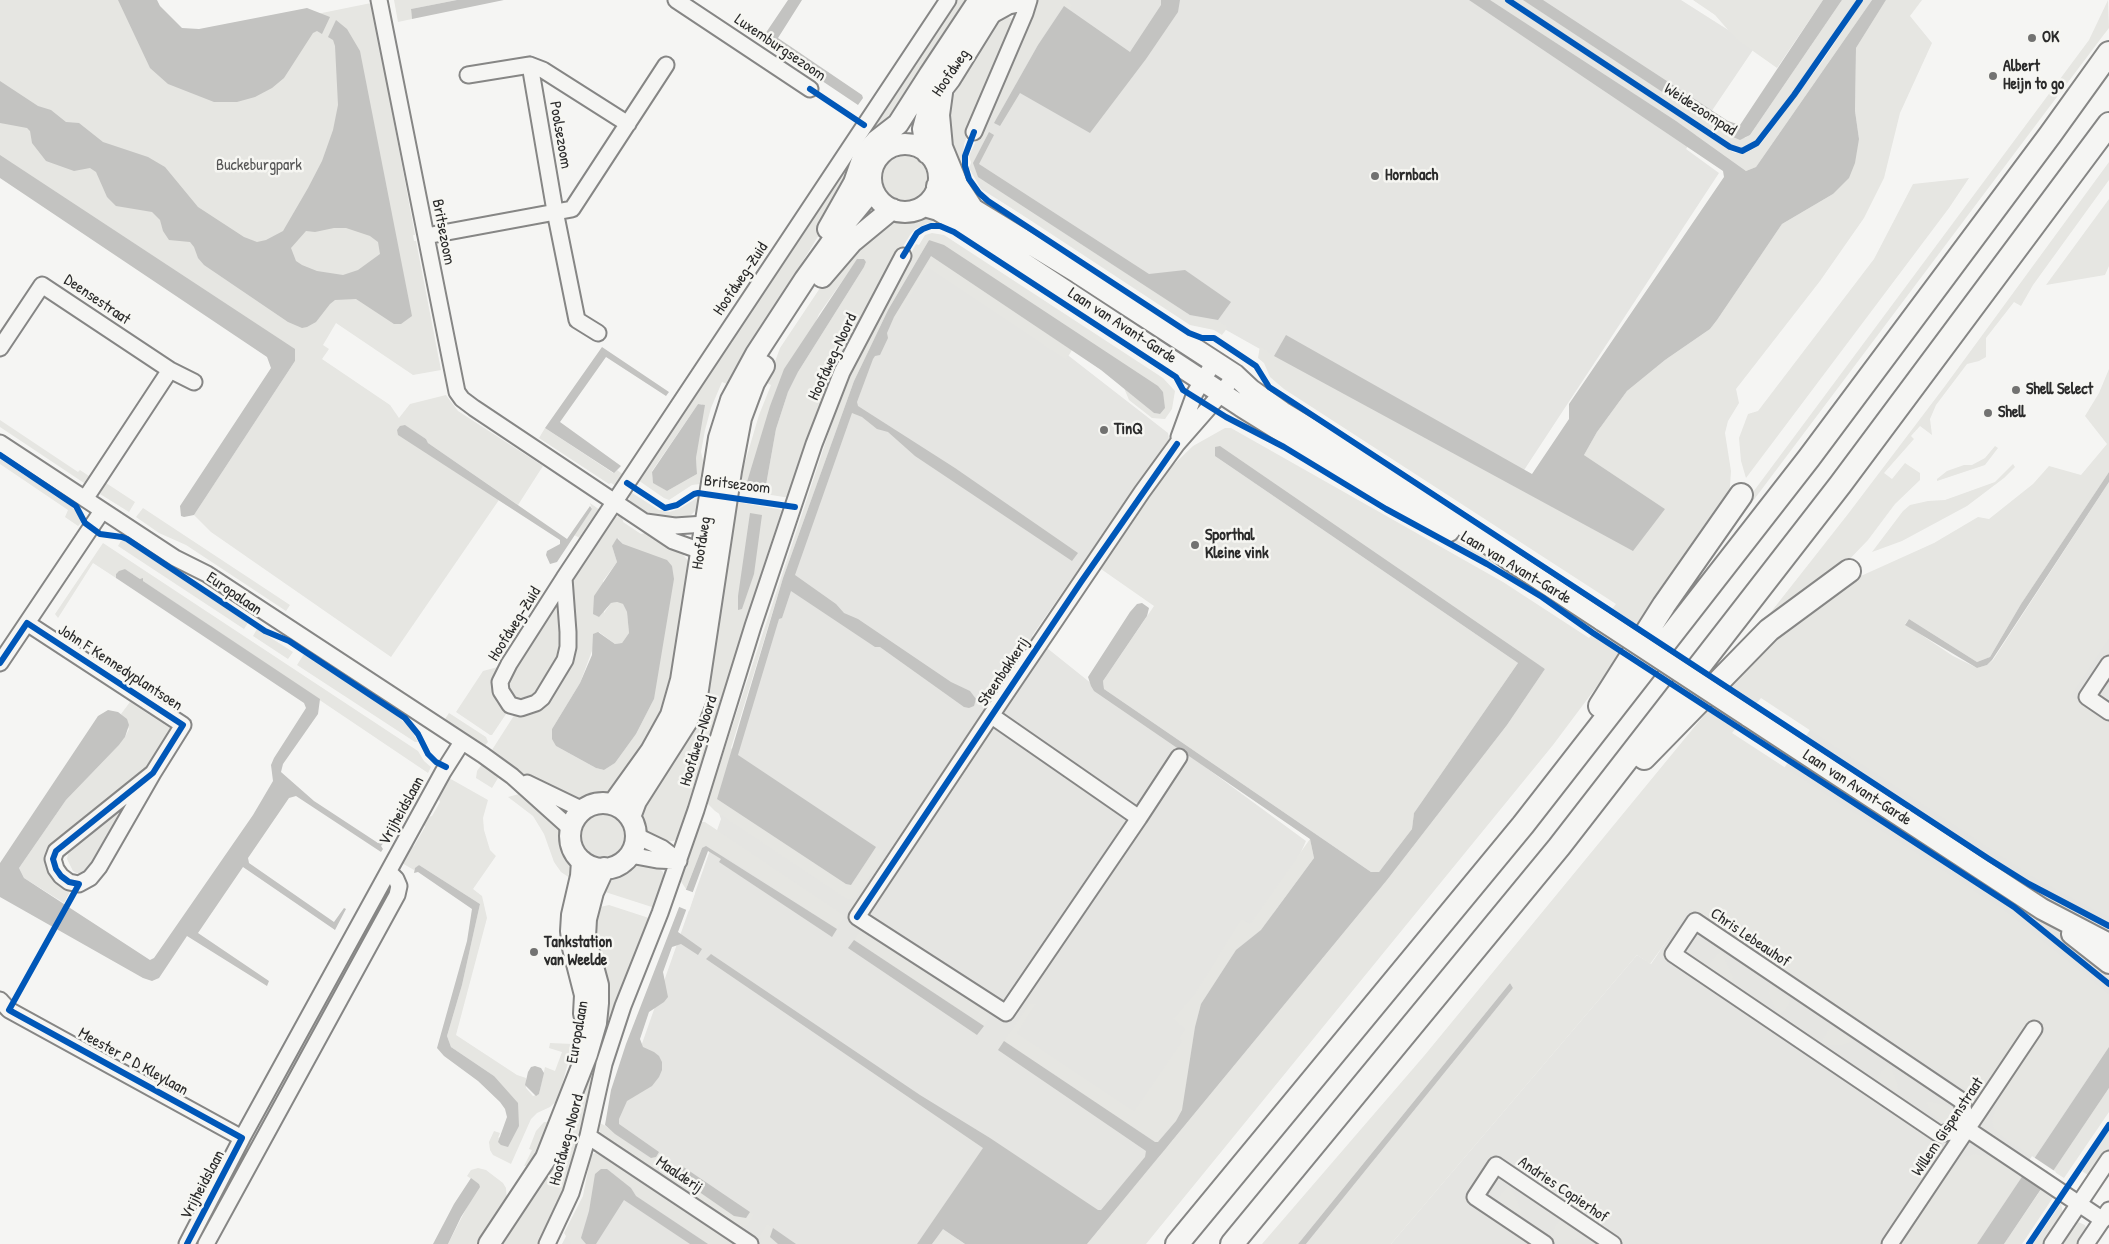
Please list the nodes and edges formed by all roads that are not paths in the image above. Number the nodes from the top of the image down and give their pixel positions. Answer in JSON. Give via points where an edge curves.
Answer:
{"nodes":[{"id":1,"x":379,"y":0,"type":"edge"},
{"id":2,"x":676,"y":0,"type":"edge"},
{"id":3,"x":948,"y":0,"type":"edge"},
{"id":4,"x":979,"y":0,"type":"edge"},
{"id":5,"x":999,"y":0,"type":"edge"},
{"id":6,"x":1028,"y":1,"type":"edge"},
{"id":7,"x":988,"y":18,"type":"junction"},
{"id":8,"x":2109,"y":53,"type":"edge"},
{"id":9,"x":530,"y":65,"type":"junction"},
{"id":10,"x":666,"y":65,"type":"dead end"},
{"id":11,"x":468,"y":75,"type":"dead end"},
{"id":12,"x":937,"y":80,"type":"junction"},
{"id":13,"x":810,"y":88,"type":"dead end"},
{"id":14,"x":628,"y":124,"type":"junction"},
{"id":15,"x":2109,"y":124,"type":"edge"},
{"id":16,"x":974,"y":132,"type":"dead end"},
{"id":17,"x":903,"y":145,"type":"junction"},
{"id":18,"x":927,"y":153,"type":"junction"},
{"id":19,"x":938,"y":186,"type":"junction"},
{"id":20,"x":873,"y":189,"type":"junction"},
{"id":21,"x":924,"y":206,"type":"junction"},
{"id":22,"x":892,"y":209,"type":"junction"},
{"id":23,"x":972,"y":209,"type":"junction"},
{"id":24,"x":555,"y":211,"type":"junction"},
{"id":25,"x":426,"y":236,"type":"junction"},
{"id":26,"x":903,"y":256,"type":"dead end"},
{"id":27,"x":810,"y":271,"type":"junction"},
{"id":28,"x":598,"y":333,"type":"dead end"},
{"id":29,"x":0,"y":348,"type":"edge"},
{"id":30,"x":1214,"y":362,"type":"junction"},
{"id":31,"x":170,"y":370,"type":"junction"},
{"id":32,"x":1234,"y":375,"type":"junction"},
{"id":33,"x":1203,"y":380,"type":"junction"},
{"id":34,"x":194,"y":382,"type":"dead end"},
{"id":35,"x":1221,"y":393,"type":"junction"},
{"id":36,"x":0,"y":443,"type":"edge"},
{"id":37,"x":1177,"y":444,"type":"junction"},
{"id":38,"x":1741,"y":495,"type":"dead end"},
{"id":39,"x":85,"y":499,"type":"junction"},
{"id":40,"x":614,"y":500,"type":"junction"},
{"id":41,"x":102,"y":510,"type":"junction"},
{"id":42,"x":646,"y":522,"type":"junction"},
{"id":43,"x":705,"y":524,"type":"junction"},
{"id":44,"x":721,"y":540,"type":"junction"},
{"id":45,"x":701,"y":551,"type":"junction"},
{"id":46,"x":1510,"y":560,"type":"junction"},
{"id":47,"x":1849,"y":570,"type":"dead end"},
{"id":48,"x":564,"y":578,"type":"junction"},
{"id":49,"x":27,"y":624,"type":"junction"},
{"id":50,"x":0,"y":663,"type":"edge"},
{"id":51,"x":2109,"y":664,"type":"edge"},
{"id":52,"x":2109,"y":712,"type":"edge"},
{"id":53,"x":992,"y":716,"type":"junction"},
{"id":54,"x":462,"y":742,"type":"junction"},
{"id":55,"x":1179,"y":758,"type":"dead end"},
{"id":56,"x":153,"y":773,"type":"junction"},
{"id":57,"x":512,"y":776,"type":"junction"},
{"id":58,"x":613,"y":804,"type":"junction"},
{"id":59,"x":583,"y":810,"type":"junction"},
{"id":60,"x":630,"y":817,"type":"junction"},
{"id":61,"x":1139,"y":818,"type":"junction"},
{"id":62,"x":1524,"y":825,"type":"junction"},
{"id":63,"x":571,"y":829,"type":"junction"},
{"id":64,"x":636,"y":836,"type":"junction"},
{"id":65,"x":1559,"y":847,"type":"junction"},
{"id":66,"x":630,"y":855,"type":"junction"},
{"id":67,"x":582,"y":861,"type":"junction"},
{"id":68,"x":679,"y":861,"type":"junction"},
{"id":69,"x":604,"y":868,"type":"junction"},
{"id":70,"x":389,"y":872,"type":"junction"},
{"id":71,"x":2042,"y":909,"type":"junction"},
{"id":72,"x":2109,"y":944,"type":"edge"},
{"id":73,"x":345,"y":952,"type":"junction"},
{"id":74,"x":360,"y":961,"type":"junction"},
{"id":75,"x":2109,"y":963,"type":"edge"},
{"id":76,"x":0,"y":1000,"type":"edge"},
{"id":77,"x":2034,"y":1029,"type":"dead end"},
{"id":78,"x":268,"y":1093,"type":"junction"},
{"id":79,"x":284,"y":1101,"type":"junction"},
{"id":80,"x":562,"y":1116,"type":"junction"},
{"id":81,"x":1967,"y":1129,"type":"junction"},
{"id":82,"x":588,"y":1136,"type":"junction"},
{"id":83,"x":242,"y":1138,"type":"junction"},
{"id":84,"x":2109,"y":1159,"type":"edge"},
{"id":85,"x":2079,"y":1203,"type":"junction"},
{"id":86,"x":2106,"y":1215,"type":"edge"},
{"id":87,"x":187,"y":1244,"type":"edge"},
{"id":88,"x":206,"y":1244,"type":"edge"},
{"id":89,"x":489,"y":1244,"type":"edge"},
{"id":90,"x":547,"y":1244,"type":"edge"},
{"id":91,"x":750,"y":1244,"type":"edge"},
{"id":92,"x":1177,"y":1244,"type":"edge"},
{"id":93,"x":1232,"y":1244,"type":"edge"},
{"id":94,"x":1545,"y":1244,"type":"edge"},
{"id":95,"x":1613,"y":1244,"type":"edge"},
{"id":96,"x":1890,"y":1244,"type":"edge"},
{"id":97,"x":2052,"y":1244,"type":"edge"},
{"id":98,"x":2086,"y":1244,"type":"edge"}],
"edges":[{"from":1,"to":25,"type":"street","name":"Britsezoom"},
{"from":2,"to":13,"type":"street","name":"Luxemburgsezoom"},
{"from":3,"to":40,"type":"street","name":"Hoofdweg-Zuid"},
{"from":4,"to":12,"type":"main road","name":"Hoofdweg"},
{"from":5,"to":7,"type":"main road","name":"Hoofdweg"},
{"from":6,"to":7,"type":"street","via":[[1009,6]]},
{"from":6,"to":16,"type":"street"},
{"from":7,"to":12,"type":"main road","name":"Hoofdweg"},
{"from":8,"to":62,"type":"highway","via":[[1809,458]]},
{"from":9,"to":11,"type":"street"},
{"from":9,"to":14,"type":"street","name":"Poolsezoom"},
{"from":9,"to":24,"type":"street","name":"Poolsezoom"},
{"from":10,"to":14,"type":"street","name":"Poolsezoom"},
{"from":12,"to":17,"type":"main road","name":"Hoofdweg"},
{"from":12,"to":18,"type":"main road","name":"Hoofdweg","via":[[925,117]]},
{"from":12,"to":23,"type":"main road","via":[[942,147],[958,186]]},
{"from":12,"to":27,"type":"main road","via":[[898,124],[864,154],[849,193],[811,257]]},
{"from":14,"to":24,"type":"street","name":"Poolsezoom","via":[[572,209]]},
{"from":15,"to":65,"type":"highway","via":[[1840,485]]},
{"from":17,"to":18,"type":"main road","via":[[917,147]]},
{"from":17,"to":20,"type":"main road","via":[[890,148],[878,158],[872,173]]},
{"from":18,"to":19,"type":"main road","via":[[937,168]]},
{"from":19,"to":21,"type":"main road"},
{"from":19,"to":23,"type":"main road","name":"Laan van Avant-Garde","via":[[957,203]]},
{"from":20,"to":22,"type":"main road","via":[[880,201]]},
{"from":20,"to":27,"type":"main road","name":"Hoofdweg"},
{"from":21,"to":22,"type":"main road","via":[[908,212]]},
{"from":21,"to":33,"type":"main road","name":"Laan van Avant-Garde","via":[[938,210],[999,247]]},
{"from":22,"to":44,"type":"main road","name":"Hoofdweg","via":[[835,260],[754,383],[741,418]]},
{"from":23,"to":30,"type":"main road","name":"Laan van Avant-Garde","via":[[1078,273]]},
{"from":24,"to":25,"type":"street","name":"Poolsezoom"},
{"from":24,"to":28,"type":"street","name":"Poolsezoom","via":[[577,320]]},
{"from":25,"to":40,"type":"street","name":"Britsezoom","via":[[457,392],[474,408]]},
{"from":26,"to":68,"type":"street","name":"Hoofdweg-Noord","via":[[842,372],[814,444]]},
{"from":27,"to":43,"type":"main road","name":"Hoofdweg","via":[[756,354],[731,400],[719,438]]},
{"from":29,"to":31,"type":"street","name":"Deensestraat","via":[[42,285]]},
{"from":30,"to":32,"type":"main road","name":"Laan van Avant-Garde"},
{"from":30,"to":33,"type":"street","name":"Steenbakkerij"},
{"from":31,"to":34,"type":"street","name":"Deensestraat"},
{"from":31,"to":39,"type":"street"},
{"from":32,"to":35,"type":"street","name":"Steenbakkerij"},
{"from":32,"to":46,"type":"main road","name":"Laan van Avant-Garde","via":[[1282,412],[1372,466]]},
{"from":33,"to":35,"type":"main road","name":"Laan van Avant-Garde"},
{"from":33,"to":37,"type":"street","name":"Steenbakkerij","via":[[1193,396]]},
{"from":35,"to":37,"type":"street","name":"Steenbakkerij"},
{"from":35,"to":46,"type":"main road","name":"Laan van Avant-Garde","via":[[1396,500],[1467,541]]},
{"from":36,"to":39,"type":"street","name":"Europalaan"},
{"from":37,"to":53,"type":"street","name":"Steenbakkerij"},
{"from":38,"to":62,"type":"highway","via":[[1664,604]]},
{"from":39,"to":41,"type":"street","name":"Europalaan"},
{"from":40,"to":42,"type":"street","name":"Britsezoom"},
{"from":40,"to":48,"type":"street","name":"Hoofdweg-Zuid"},
{"from":41,"to":49,"type":"street"},
{"from":41,"to":54,"type":"street","name":"Europalaan","via":[[175,558],[207,574]]},
{"from":42,"to":43,"type":"street","name":"Britsezoom","via":[[675,526]]},
{"from":42,"to":45,"type":"street","name":"Britsezoom","via":[[673,541]]},
{"from":43,"to":44,"type":"street"},
{"from":43,"to":45,"type":"main road","name":"Hoofdweg"},
{"from":44,"to":45,"type":"street"},
{"from":44,"to":60,"type":"main road","name":"Hoofdweg","via":[[697,696],[687,722],[636,802]]},
{"from":45,"to":58,"type":"main road","name":"Hoofdweg","via":[[681,680],[671,715],[651,751]]},
{"from":46,"to":71,"type":"main road","name":"Laan van Avant-Garde","bridge":true},
{"from":47,"to":65,"type":"highway","via":[[1769,630]]},
{"from":48,"to":48,"type":"street","name":"Hoofdweg-Zuid","via":[[500,682],[501,691],[510,705],[521,708],[536,703],[565,660],[568,632]]},
{"from":49,"to":50,"type":"street"},
{"from":49,"to":56,"type":"street","name":"John F Kennedyplantsoen","via":[[183,725]]},
{"from":51,"to":52,"type":"street","via":[[2087,697]]},
{"from":53,"to":61,"type":"street","name":"Steenbakkerij"},
{"from":53,"to":61,"type":"street","name":"Steenbakkerij","via":[[857,917],[1006,1014]]},
{"from":54,"to":57,"type":"street","name":"Europalaan"},
{"from":54,"to":70,"type":"street","name":"Vrijheidslaan"},
{"from":55,"to":61,"type":"street","name":"Steenbakkerij"},
{"from":56,"to":56,"type":"street","name":"John F Kennedyplantsoen","via":[[56,851],[53,860],[61,876],[79,884],[90,878]]},
{"from":57,"to":59,"type":"street","name":"Europalaan"},
{"from":57,"to":63,"type":"street","name":"Europalaan"},
{"from":58,"to":59,"type":"main road","via":[[598,803]]},
{"from":58,"to":60,"type":"main road"},
{"from":59,"to":63,"type":"main road"},
{"from":60,"to":64,"type":"main road"},
{"from":62,"to":92,"type":"highway"},
{"from":63,"to":67,"type":"main road","via":[[572,846]]},
{"from":64,"to":66,"type":"main road"},
{"from":64,"to":68,"type":"street","via":[[662,848]]},
{"from":65,"to":93,"type":"highway"},
{"from":66,"to":68,"type":"street"},
{"from":66,"to":69,"type":"main road","via":[[618,865]]},
{"from":67,"to":69,"type":"main road"},
{"from":67,"to":80,"type":"main road","name":"Europalaan","via":[[571,931],[585,1007]]},
{"from":68,"to":82,"type":"street","name":"Hoofdweg-Noord","via":[[623,1006],[604,1064]]},
{"from":69,"to":80,"type":"main road","name":"Europalaan","via":[[593,892],[585,937],[598,985],[596,1023]]},
{"from":70,"to":73,"type":"street","name":"Vrijheidslaan"},
{"from":70,"to":74,"type":"street","name":"Vrijheidslaan","via":[[399,886],[397,895]]},
{"from":71,"to":72,"type":"main road","name":"Laan van Avant-Garde"},
{"from":71,"to":75,"type":"main road","name":"Laan van Avant-Garde"},
{"from":73,"to":74,"type":"street"},
{"from":73,"to":78,"type":"street","name":"Vrijheidslaan"},
{"from":74,"to":79,"type":"street","name":"Vrijheidslaan"},
{"from":76,"to":83,"type":"street","name":"Meester P D Kleylaan","via":[[9,1010]]},
{"from":77,"to":81,"type":"street","name":"Willem Gispenstraat"},
{"from":78,"to":79,"type":"street"},
{"from":78,"to":83,"type":"street","name":"Vrijheidslaan"},
{"from":79,"to":88,"type":"street","name":"Vrijheidslaan"},
{"from":80,"to":89,"type":"main road","name":"Europalaan","via":[[546,1158]]},
{"from":81,"to":81,"type":"street","name":"Chris Lebeauhof","via":[[1939,1134],[1673,954],[1695,921],[1962,1101]]},
{"from":81,"to":85,"type":"street"},
{"from":81,"to":96,"type":"street","name":"Willem Gispenstraat"},
{"from":82,"to":90,"type":"street","name":"Hoofdweg-Noord","via":[[571,1193]]},
{"from":82,"to":91,"type":"street","name":"Maalderij"},
{"from":83,"to":87,"type":"street","name":"Vrijheidslaan"},
{"from":84,"to":85,"type":"street"},
{"from":85,"to":86,"type":"street"},
{"from":85,"to":97,"type":"street"},
{"from":86,"to":98,"type":"street"},
{"from":94,"to":95,"type":"street","name":"Andries Copierhof","via":[[1475,1197],[1496,1165]]}]}
